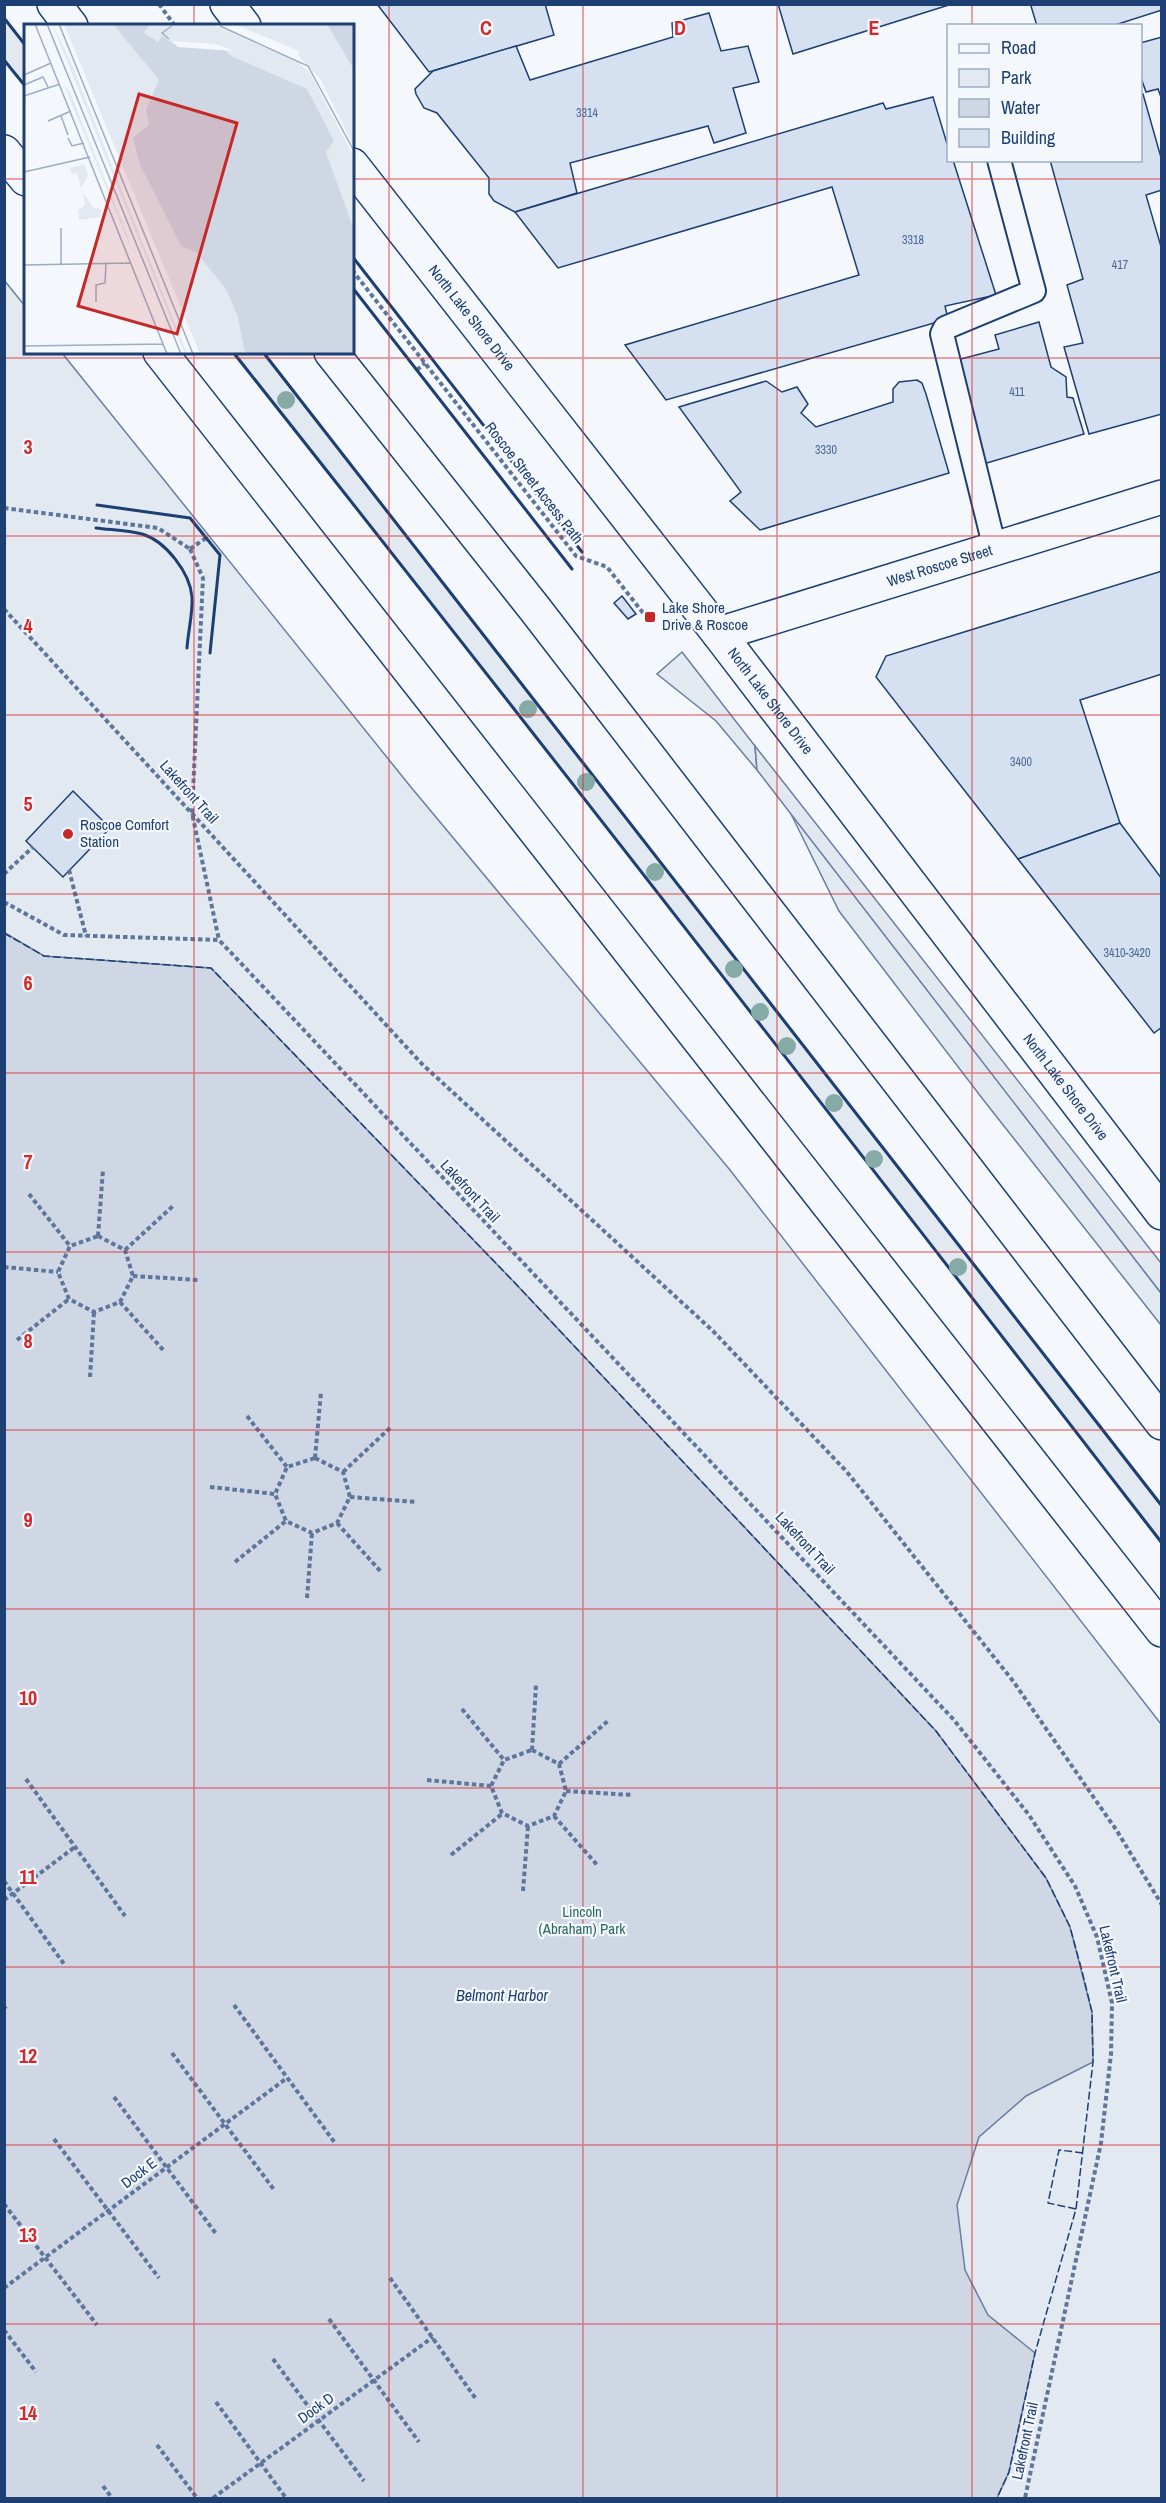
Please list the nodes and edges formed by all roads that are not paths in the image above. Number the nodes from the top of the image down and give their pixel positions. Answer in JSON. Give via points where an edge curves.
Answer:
{"nodes":[{"id":1,"x":54,"y":4,"type":"edge"},
{"id":2,"x":227,"y":4,"type":"edge"},
{"id":3,"x":69,"y":24,"type":"edge"},
{"id":4,"x":242,"y":24,"type":"edge"},
{"id":5,"x":4,"y":152,"type":"edge"},
{"id":6,"x":1000,"y":162,"type":"edge"},
{"id":7,"x":354,"y":168,"type":"edge"},
{"id":8,"x":24,"y":177,"type":"edge"},
{"id":9,"x":162,"y":354,"type":"edge"},
{"id":10,"x":333,"y":354,"type":"edge"},
{"id":11,"x":1161,"y":497,"type":"edge"},
{"id":12,"x":996,"y":549,"type":"junction"},
{"id":13,"x":719,"y":634,"type":"junction"},
{"id":14,"x":1161,"y":1213,"type":"edge"},
{"id":15,"x":1161,"y":1424,"type":"edge"},
{"id":16,"x":1161,"y":1630,"type":"edge"}],
"edges":[{"from":1,"to":3,"type":"main road"},
{"from":2,"to":4,"type":"main road"},
{"from":5,"to":8,"type":"main road"},
{"from":6,"to":12,"type":"lane","via":[[1034,291],[945,328],[942,334]]},
{"from":7,"to":13,"type":"main road","name":"North Lake Shore Drive"},
{"from":9,"to":16,"type":"main road"},
{"from":10,"to":15,"type":"main road","via":[[535,609]]},
{"from":11,"to":12,"type":"main road","name":"West Roscoe Street"},
{"from":12,"to":13,"type":"main road","name":"West Roscoe Street"},
{"from":13,"to":14,"type":"main road","name":"North Lake Shore Drive"}]}
